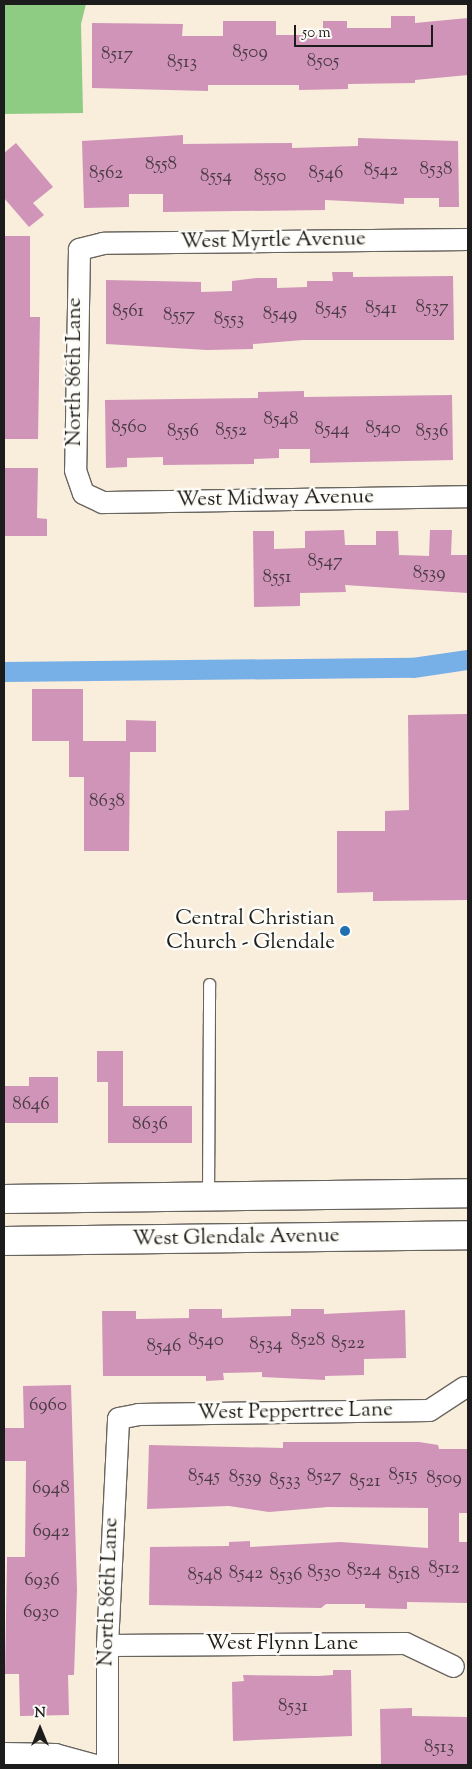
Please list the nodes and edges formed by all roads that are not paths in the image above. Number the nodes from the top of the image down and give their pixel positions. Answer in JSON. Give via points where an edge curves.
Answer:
{"nodes":[{"id":1,"x":468,"y":240,"type":"edge"},
{"id":2,"x":79,"y":249,"type":"joint"},
{"id":3,"x":83,"y":493,"type":"joint"},
{"id":4,"x":468,"y":496,"type":"edge"},
{"id":5,"x":209,"y":984,"type":"dead end"},
{"id":6,"x":468,"y":1193,"type":"edge"},
{"id":7,"x":208,"y":1197,"type":"junction"},
{"id":8,"x":4,"y":1199,"type":"edge"},
{"id":9,"x":468,"y":1235,"type":"edge"},
{"id":10,"x":4,"y":1241,"type":"edge"},
{"id":11,"x":464,"y":1387,"type":"dead end"},
{"id":12,"x":118,"y":1418,"type":"joint"},
{"id":13,"x":107,"y":1645,"type":"junction"},
{"id":14,"x":453,"y":1666,"type":"dead end"},
{"id":15,"x":4,"y":1753,"type":"edge"},
{"id":16,"x":35,"y":1759,"type":"edge"},
{"id":17,"x":95,"y":1765,"type":"edge"},
{"id":18,"x":107,"y":1765,"type":"edge"}],
"edges":[{"from":1,"to":2,"type":"street","name":"West Myrtle Avenue","via":[[103,243]]},
{"from":2,"to":3,"type":"street","name":"North 86th Lane","via":[[75,470]]},
{"from":3,"to":4,"type":"street","name":"West Midway Avenue","via":[[102,502]]},
{"from":5,"to":7,"type":"lane"},
{"from":6,"to":7,"type":"main road","name":"West Glendale Avenue"},
{"from":7,"to":8,"type":"main road","name":"West Glendale Avenue"},
{"from":9,"to":10,"type":"main road","name":"West Glendale Avenue"},
{"from":11,"to":12,"type":"street","name":"West Peppertree Lane","via":[[429,1410],[138,1414]]},
{"from":12,"to":13,"type":"street","name":"North 86th Lane"},
{"from":13,"to":14,"type":"street","name":"West Flynn Lane","via":[[405,1643]]},
{"from":13,"to":18,"type":"street","name":"North 86th Lane"},
{"from":15,"to":16,"type":"street"},
{"from":16,"to":17,"type":"street"}]}
